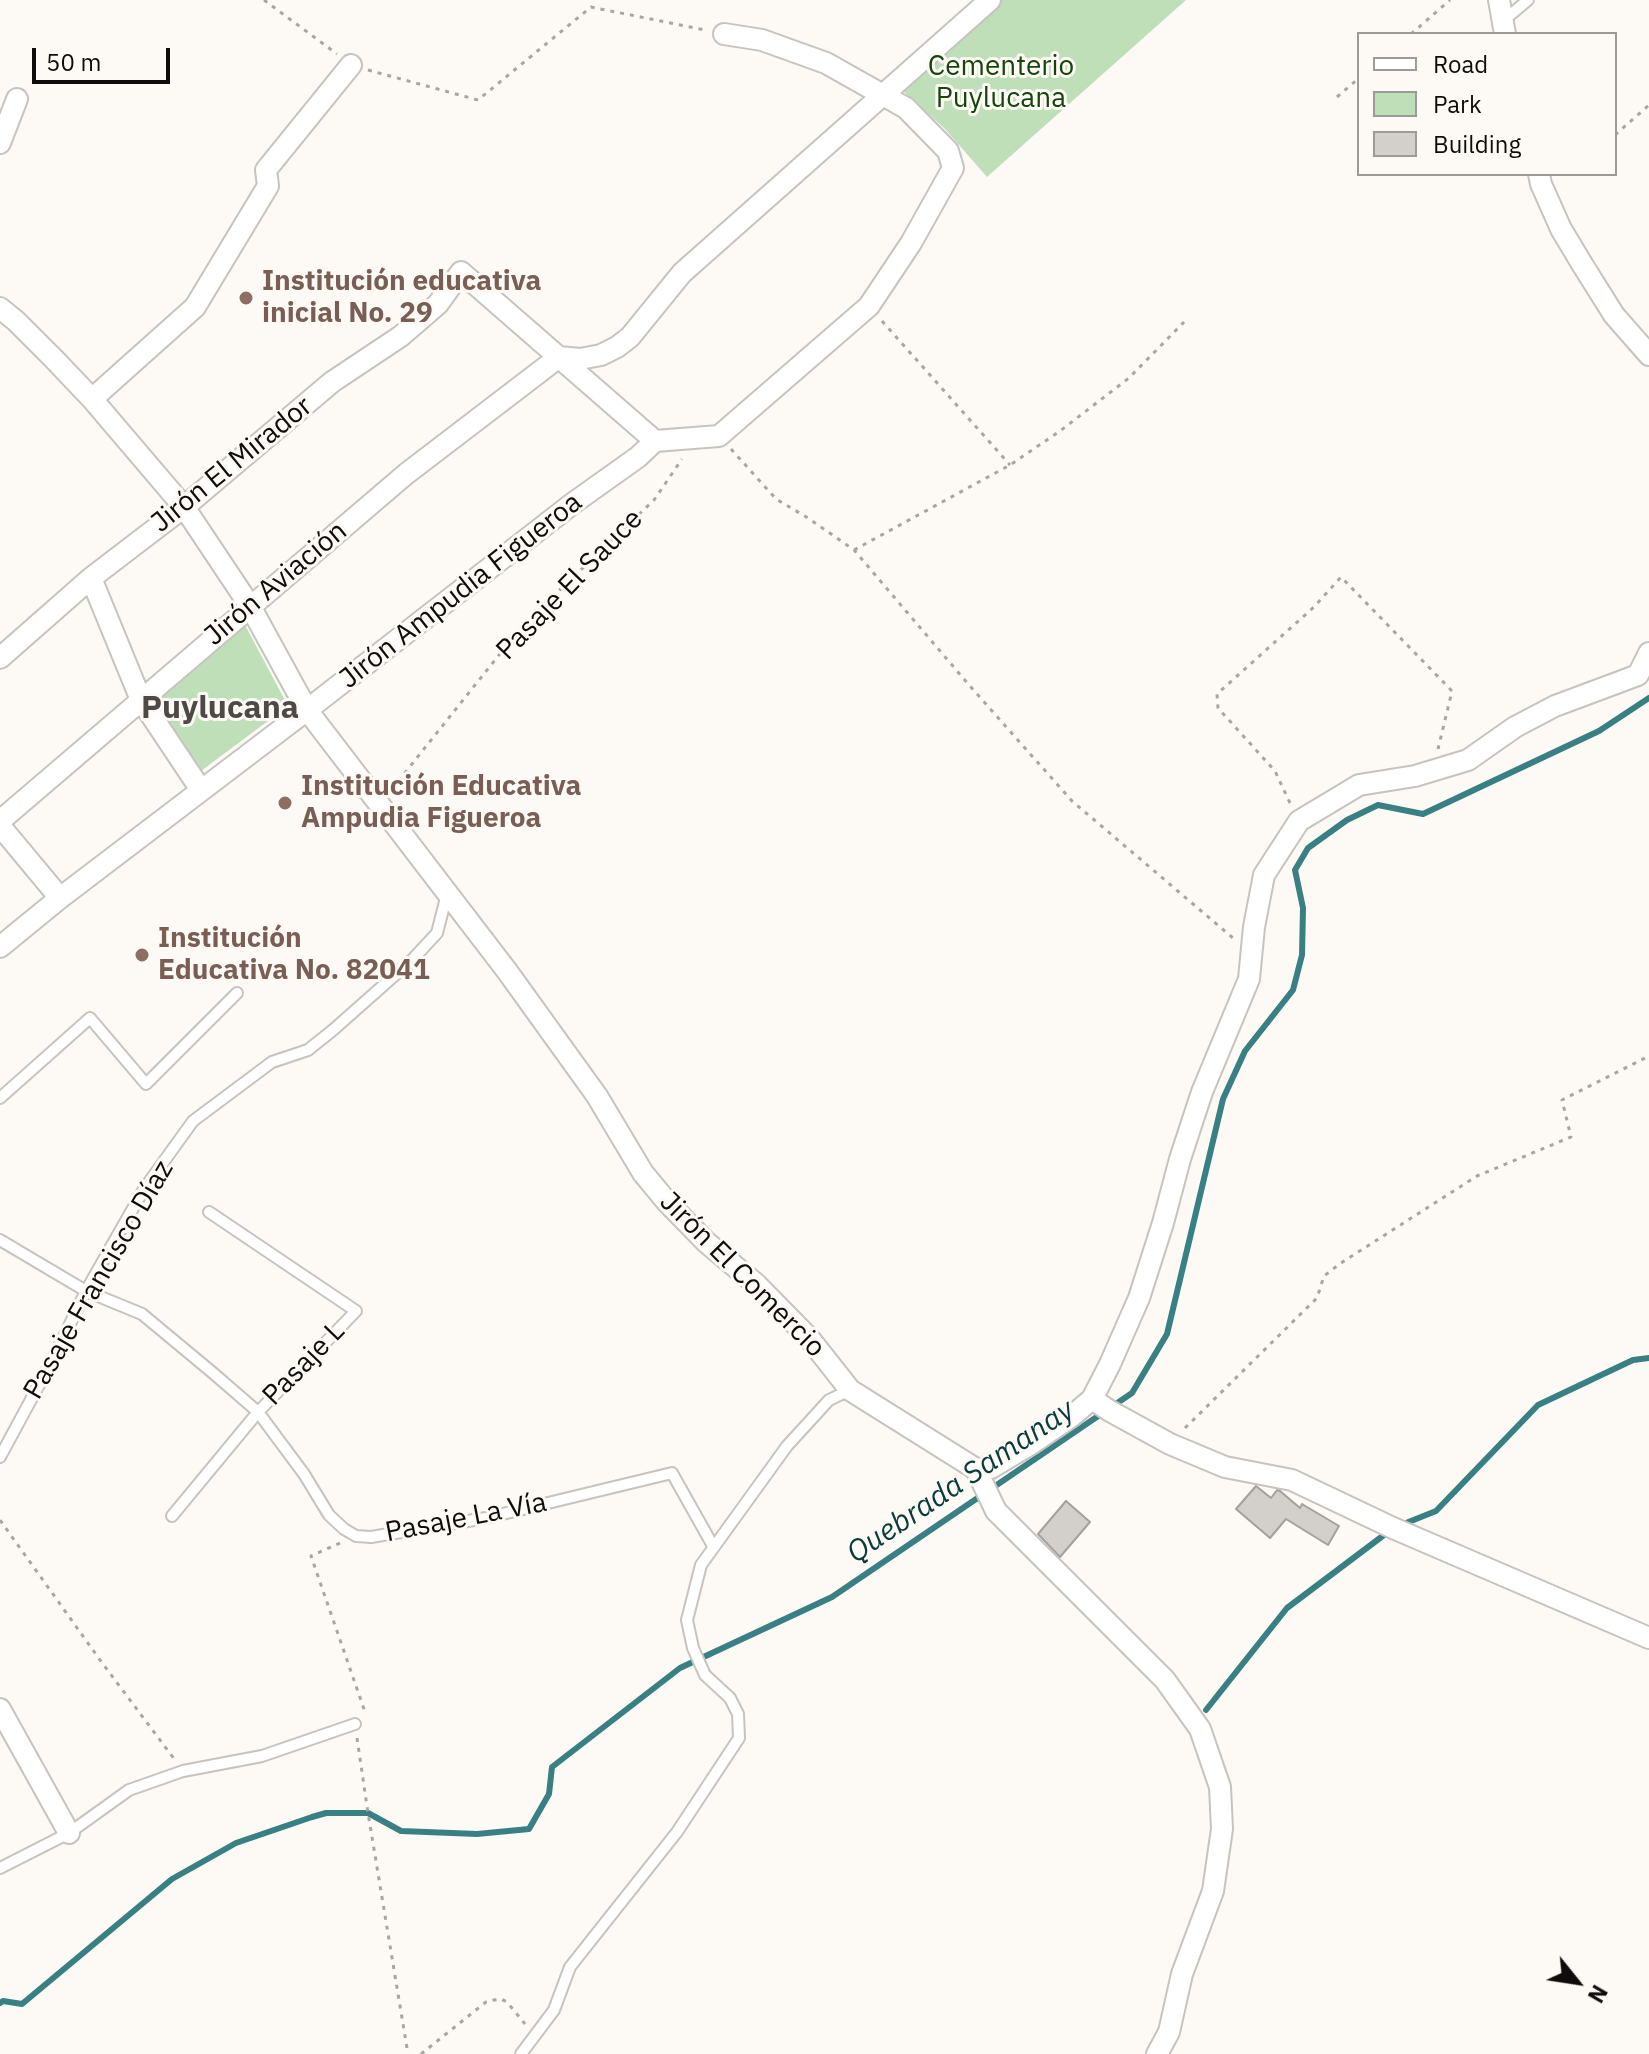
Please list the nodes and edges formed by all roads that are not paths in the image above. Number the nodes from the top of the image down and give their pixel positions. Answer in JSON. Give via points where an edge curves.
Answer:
{"nodes":[{"id":1,"x":990,"y":0,"type":"edge"},
{"id":2,"x":1499,"y":0,"type":"edge"},
{"id":3,"x":1528,"y":0,"type":"edge"},
{"id":4,"x":1504,"y":28,"type":"edge"},
{"id":5,"x":724,"y":34,"type":"road end"},
{"id":6,"x":351,"y":65,"type":"road end"},
{"id":7,"x":883,"y":95,"type":"junction"},
{"id":8,"x":17,"y":99,"type":"dead end"},
{"id":9,"x":0,"y":143,"type":"edge"},
{"id":10,"x":1540,"y":176,"type":"edge"},
{"id":11,"x":0,"y":308,"type":"edge"},
{"id":12,"x":1649,"y":355,"type":"edge"},
{"id":13,"x":559,"y":357,"type":"junction"},
{"id":14,"x":92,"y":399,"type":"junction"},
{"id":15,"x":655,"y":441,"type":"junction"},
{"id":16,"x":184,"y":507,"type":"junction"},
{"id":17,"x":91,"y":578,"type":"junction"},
{"id":18,"x":250,"y":606,"type":"junction"},
{"id":19,"x":1649,"y":653,"type":"edge"},
{"id":20,"x":0,"y":658,"type":"edge"},
{"id":21,"x":141,"y":700,"type":"junction"},
{"id":22,"x":307,"y":710,"type":"junction"},
{"id":23,"x":201,"y":790,"type":"junction"},
{"id":24,"x":0,"y":824,"type":"edge"},
{"id":25,"x":448,"y":892,"type":"junction"},
{"id":26,"x":60,"y":898,"type":"junction"},
{"id":27,"x":0,"y":947,"type":"edge"},
{"id":28,"x":237,"y":993,"type":"dead end"},
{"id":29,"x":0,"y":1098,"type":"edge"},
{"id":30,"x":209,"y":1212,"type":"dead end"},
{"id":31,"x":0,"y":1240,"type":"edge"},
{"id":32,"x":86,"y":1291,"type":"junction"},
{"id":33,"x":850,"y":1390,"type":"junction"},
{"id":34,"x":1101,"y":1405,"type":"junction"},
{"id":35,"x":258,"y":1412,"type":"junction"},
{"id":36,"x":0,"y":1457,"type":"edge"},
{"id":37,"x":979,"y":1475,"type":"junction"},
{"id":38,"x":172,"y":1516,"type":"dead end"},
{"id":39,"x":713,"y":1546,"type":"junction"},
{"id":40,"x":1649,"y":1638,"type":"edge"},
{"id":41,"x":0,"y":1709,"type":"edge"},
{"id":42,"x":355,"y":1724,"type":"road end"},
{"id":43,"x":69,"y":1833,"type":"junction"},
{"id":44,"x":0,"y":1868,"type":"edge"},
{"id":45,"x":521,"y":2054,"type":"edge"},
{"id":46,"x":1157,"y":2054,"type":"edge"}],
"edges":[{"from":1,"to":7,"type":"street"},
{"from":2,"to":4,"type":"street"},
{"from":3,"to":4,"type":"lane"},
{"from":5,"to":7,"type":"street","via":[[762,40],[826,63]]},
{"from":6,"to":14,"type":"street","via":[[266,170],[268,186],[195,307]]},
{"from":7,"to":13,"type":"street","via":[[682,273],[630,337],[601,355]]},
{"from":7,"to":15,"type":"street","via":[[906,108],[948,151],[953,168],[911,243],[869,306],[719,436]]},
{"from":8,"to":9,"type":"street"},
{"from":10,"to":12,"type":"street","via":[[1561,229],[1614,315]]},
{"from":11,"to":14,"type":"street"},
{"from":13,"to":15,"type":"street"},
{"from":13,"to":16,"type":"street","name":"Jirón El Mirador","via":[[461,272],[438,304],[401,336],[332,382]]},
{"from":13,"to":18,"type":"street","name":"Jirón Aviación","via":[[406,474]]},
{"from":14,"to":16,"type":"street"},
{"from":15,"to":22,"type":"street","name":"Jirón Ampudia Figueroa"},
{"from":16,"to":17,"type":"street","name":"Jirón El Mirador"},
{"from":16,"to":18,"type":"street"},
{"from":17,"to":20,"type":"street","name":"Jirón El Mirador"},
{"from":17,"to":21,"type":"street"},
{"from":18,"to":21,"type":"street","name":"Jirón Aviación"},
{"from":18,"to":22,"type":"street","name":"Jirón El Comercio"},
{"from":19,"to":34,"type":"street","via":[[1638,675],[1555,706],[1468,760],[1359,785],[1299,821],[1264,875],[1249,979],[1202,1092],[1139,1298],[1110,1364]]},
{"from":21,"to":23,"type":"street"},
{"from":21,"to":24,"type":"street","name":"Jirón Aviación"},
{"from":22,"to":23,"type":"street","name":"Jirón Ampudia Figueroa"},
{"from":22,"to":25,"type":"street","name":"Jirón El Comercio"},
{"from":23,"to":26,"type":"street","name":"Jirón Ampudia Figueroa"},
{"from":24,"to":26,"type":"street"},
{"from":25,"to":32,"type":"lane","name":"Pasaje Francisco Díaz","via":[[437,933],[412,960],[308,1050],[272,1062],[193,1121],[144,1189]]},
{"from":25,"to":33,"type":"street","name":"Jirón El Comercio","via":[[597,1096],[643,1173],[706,1242],[809,1338]]},
{"from":26,"to":27,"type":"street","name":"Jirón Ampudia Figueroa"},
{"from":28,"to":29,"type":"lane","via":[[146,1084],[90,1018]]},
{"from":30,"to":35,"type":"lane","name":"Pasaje L","via":[[356,1311]]},
{"from":31,"to":32,"type":"lane","name":"Pasaje La Vía"},
{"from":32,"to":35,"type":"lane","name":"Pasaje La Vía","via":[[142,1314]]},
{"from":32,"to":36,"type":"lane","name":"Pasaje Francisco Díaz"},
{"from":33,"to":37,"type":"street","name":"Jirón El Comercio"},
{"from":33,"to":39,"type":"lane","via":[[829,1400],[787,1446]]},
{"from":34,"to":37,"type":"street","via":[[1072,1416]]},
{"from":34,"to":40,"type":"street","via":[[1170,1444],[1225,1467],[1292,1480]]},
{"from":35,"to":38,"type":"lane","name":"Pasaje L"},
{"from":35,"to":39,"type":"lane","name":"Pasaje La Vía","via":[[329,1515],[356,1536],[486,1518],[672,1473]]},
{"from":37,"to":46,"type":"street","via":[[996,1511],[1165,1680],[1200,1729],[1220,1787],[1222,1829],[1213,1891],[1182,1974],[1169,2032]]},
{"from":39,"to":45,"type":"lane","via":[[701,1565],[687,1620],[705,1675],[730,1698],[738,1714],[739,1738],[677,1832],[570,1967],[554,2010]]},
{"from":41,"to":43,"type":"street"},
{"from":42,"to":43,"type":"lane","via":[[262,1756],[183,1771],[129,1790]]},
{"from":43,"to":44,"type":"lane"}]}
